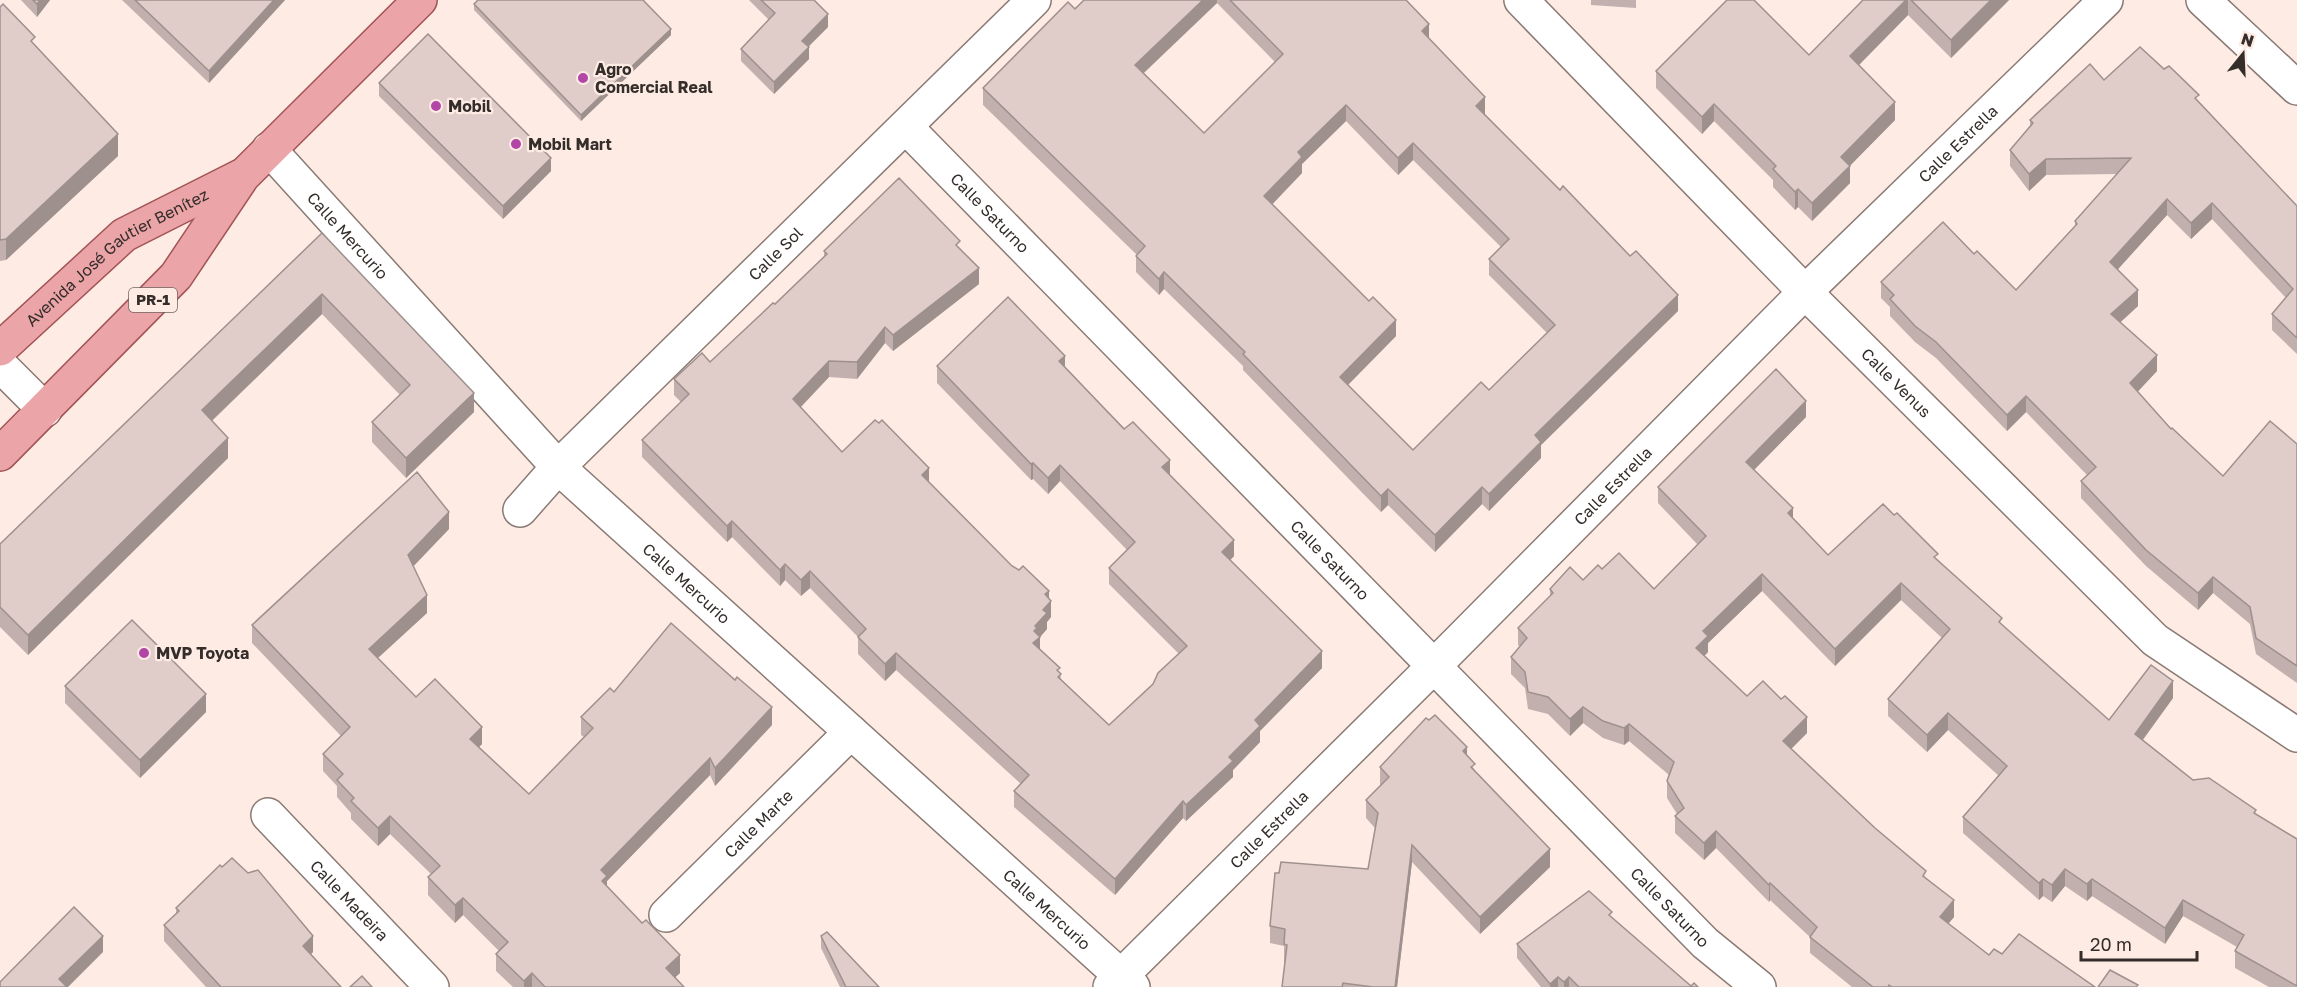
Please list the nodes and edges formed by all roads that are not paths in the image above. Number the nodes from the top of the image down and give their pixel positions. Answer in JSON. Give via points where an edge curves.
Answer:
{"nodes":[{"id":1,"x":420,"y":0,"type":"edge"},
{"id":2,"x":1034,"y":0,"type":"edge"},
{"id":3,"x":1521,"y":0,"type":"edge"},
{"id":4,"x":2106,"y":0,"type":"edge"},
{"id":5,"x":2203,"y":0,"type":"edge"},
{"id":6,"x":2297,"y":88,"type":"edge"},
{"id":7,"x":906,"y":127,"type":"junction"},
{"id":8,"x":269,"y":149,"type":"junction"},
{"id":9,"x":243,"y":176,"type":"junction"},
{"id":10,"x":1805,"y":292,"type":"junction"},
{"id":11,"x":0,"y":349,"type":"edge"},
{"id":12,"x":0,"y":365,"type":"edge"},
{"id":13,"x":45,"y":410,"type":"junction"},
{"id":14,"x":0,"y":454,"type":"edge"},
{"id":15,"x":558,"y":467,"type":"junction"},
{"id":16,"x":520,"y":510,"type":"dead end"},
{"id":17,"x":1435,"y":665,"type":"junction"},
{"id":18,"x":850,"y":732,"type":"junction"},
{"id":19,"x":2297,"y":735,"type":"edge"},
{"id":20,"x":268,"y":815,"type":"dead end"},
{"id":21,"x":666,"y":915,"type":"dead end"},
{"id":22,"x":1121,"y":984,"type":"edge"},
{"id":23,"x":432,"y":987,"type":"edge"},
{"id":24,"x":1759,"y":987,"type":"edge"}],
"edges":[{"from":1,"to":8,"type":"main road","name":"Avenida José Gautier Benítez","number":"PR-1"},
{"from":2,"to":7,"type":"street","name":"Calle Sol"},
{"from":3,"to":10,"type":"street","name":"Calle Venus"},
{"from":4,"to":10,"type":"street","name":"Calle Estrella"},
{"from":5,"to":6,"type":"street"},
{"from":7,"to":15,"type":"street","name":"Calle Sol"},
{"from":7,"to":17,"type":"street","name":"Calle Saturno"},
{"from":8,"to":9,"type":"main road","name":"Avenida José Gautier Benítez","number":"PR-1"},
{"from":8,"to":15,"type":"street","name":"Calle Mercurio"},
{"from":9,"to":11,"type":"main road","name":"Avenida José Gautier Benítez","number":"PR-1","via":[[124,236]]},
{"from":9,"to":13,"type":"main road","name":"Avenida José Gautier Benítez","number":"PR-1","via":[[176,276]]},
{"from":10,"to":17,"type":"street","name":"Calle Estrella"},
{"from":10,"to":19,"type":"street","name":"Calle Venus","via":[[2155,639]]},
{"from":12,"to":13,"type":"street"},
{"from":13,"to":14,"type":"main road","name":"Avenida José Gautier Benítez","number":"PR-1"},
{"from":15,"to":16,"type":"street","name":"Calle Sol"},
{"from":15,"to":18,"type":"street","name":"Calle Mercurio"},
{"from":17,"to":22,"type":"street","name":"Calle Estrella"},
{"from":17,"to":24,"type":"street","name":"Calle Saturno","via":[[1705,943]]},
{"from":18,"to":21,"type":"street","name":"Calle Marte"},
{"from":18,"to":22,"type":"street","name":"Calle Mercurio"},
{"from":20,"to":23,"type":"street","name":"Calle Madeira"}]}
